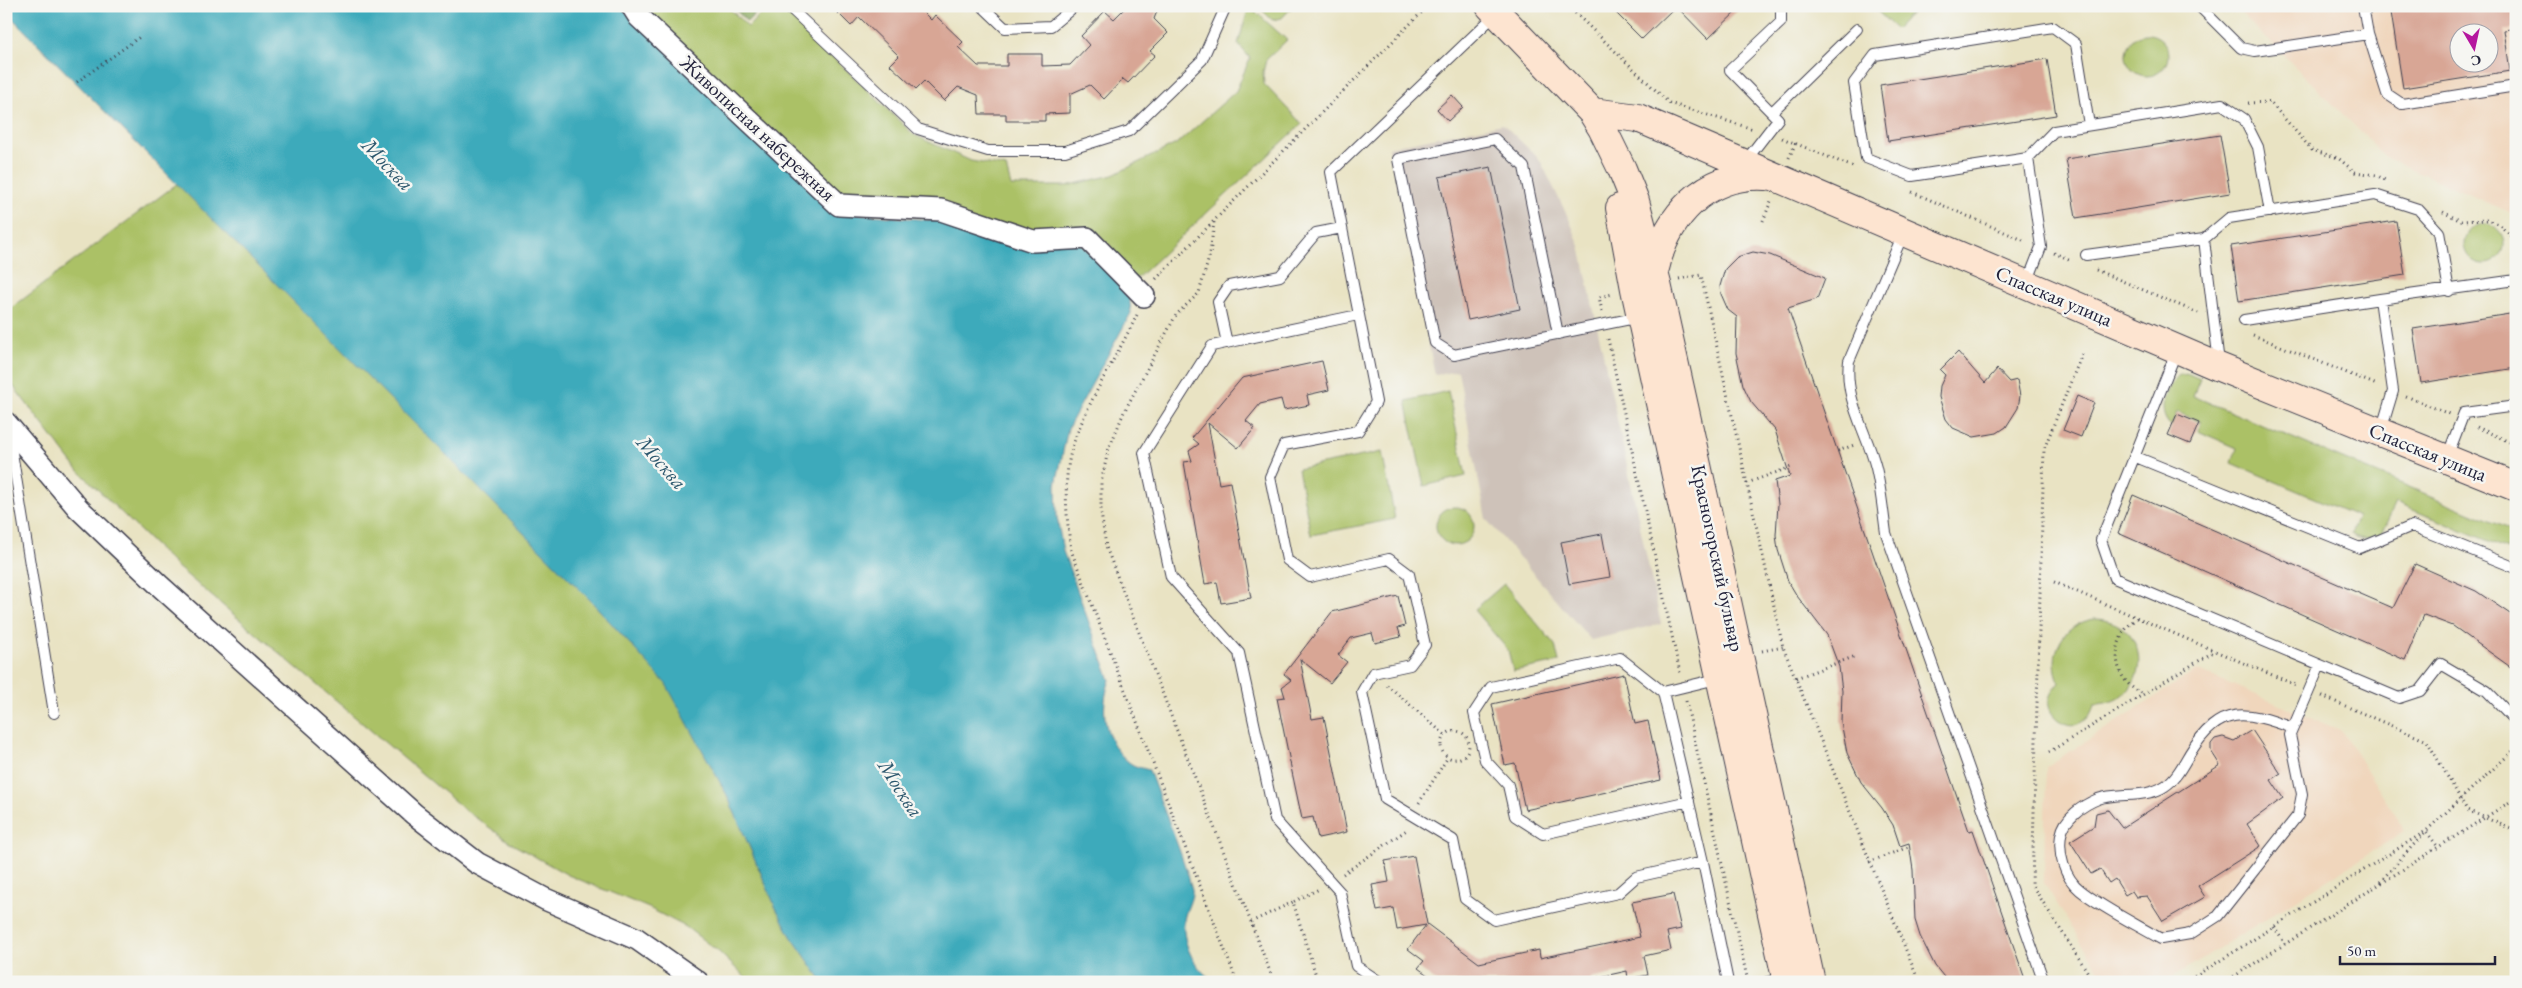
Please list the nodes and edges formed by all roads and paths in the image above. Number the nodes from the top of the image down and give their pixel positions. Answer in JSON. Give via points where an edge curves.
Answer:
{"nodes":[{"id":1,"x":632,"y":6,"type":"edge"},
{"id":2,"x":788,"y":6,"type":"edge"},
{"id":3,"x":982,"y":6,"type":"edge"},
{"id":4,"x":1075,"y":6,"type":"edge"},
{"id":5,"x":1226,"y":6,"type":"edge"},
{"id":6,"x":1781,"y":6,"type":"edge"},
{"id":7,"x":2199,"y":6,"type":"edge"},
{"id":8,"x":2363,"y":6,"type":"edge"},
{"id":9,"x":1424,"y":10,"type":"dead end"},
{"id":10,"x":1493,"y":10,"type":"edge"},
{"id":11,"x":1857,"y":29,"type":"dead end"},
{"id":12,"x":2368,"y":34,"type":"junction"},
{"id":13,"x":141,"y":36,"type":"dead end"},
{"id":14,"x":77,"y":82,"type":"dead end"},
{"id":15,"x":2516,"y":86,"type":"edge"},
{"id":16,"x":2222,"y":104,"type":"junction"},
{"id":17,"x":1592,"y":112,"type":"junction"},
{"id":18,"x":1772,"y":112,"type":"junction"},
{"id":19,"x":2089,"y":125,"type":"junction"},
{"id":20,"x":1608,"y":140,"type":"junction"},
{"id":21,"x":1796,"y":142,"type":"dead end"},
{"id":22,"x":2028,"y":158,"type":"junction"},
{"id":23,"x":1742,"y":164,"type":"junction"},
{"id":24,"x":1776,"y":180,"type":"junction"},
{"id":25,"x":2392,"y":184,"type":"dead end"},
{"id":26,"x":2439,"y":210,"type":"dead end"},
{"id":27,"x":2270,"y":212,"type":"junction"},
{"id":28,"x":1762,"y":221,"type":"dead end"},
{"id":29,"x":1342,"y":228,"type":"junction"},
{"id":30,"x":1904,"y":232,"type":"junction"},
{"id":31,"x":2204,"y":239,"type":"junction"},
{"id":32,"x":2516,"y":240,"type":"edge"},
{"id":33,"x":2086,"y":255,"type":"dead end"},
{"id":34,"x":1654,"y":272,"type":"junction"},
{"id":35,"x":1681,"y":279,"type":"dead end"},
{"id":36,"x":2516,"y":280,"type":"edge"},
{"id":37,"x":2027,"y":284,"type":"junction"},
{"id":38,"x":2449,"y":291,"type":"junction"},
{"id":39,"x":1620,"y":292,"type":"dead end"},
{"id":40,"x":1144,"y":296,"type":"junction"},
{"id":41,"x":2380,"y":299,"type":"junction"},
{"id":42,"x":1358,"y":315,"type":"junction"},
{"id":43,"x":1641,"y":317,"type":"junction"},
{"id":44,"x":2244,"y":320,"type":"dead end"},
{"id":45,"x":1604,"y":325,"type":"junction"},
{"id":46,"x":1558,"y":334,"type":"junction"},
{"id":47,"x":1227,"y":343,"type":"junction"},
{"id":48,"x":2178,"y":349,"type":"junction"},
{"id":49,"x":2082,"y":354,"type":"dead end"},
{"id":50,"x":2219,"y":367,"type":"junction"},
{"id":51,"x":2516,"y":406,"type":"edge"},
{"id":52,"x":7,"y":424,"type":"edge"},
{"id":53,"x":2380,"y":432,"type":"junction"},
{"id":54,"x":2136,"y":457,"type":"junction"},
{"id":55,"x":2446,"y":459,"type":"junction"},
{"id":56,"x":1794,"y":466,"type":"dead end"},
{"id":57,"x":1746,"y":483,"type":"junction"},
{"id":58,"x":2516,"y":487,"type":"edge"},
{"id":59,"x":2516,"y":568,"type":"edge"},
{"id":60,"x":2054,"y":582,"type":"dead end"},
{"id":61,"x":2138,"y":618,"type":"junction"},
{"id":62,"x":1783,"y":647,"type":"junction"},
{"id":63,"x":2215,"y":651,"type":"dead end"},
{"id":64,"x":1760,"y":652,"type":"dead end"},
{"id":65,"x":1856,"y":656,"type":"dead end"},
{"id":66,"x":2320,"y":665,"type":"junction"},
{"id":67,"x":1374,"y":673,"type":"junction"},
{"id":68,"x":1721,"y":678,"type":"junction"},
{"id":69,"x":1796,"y":678,"type":"junction"},
{"id":70,"x":1683,"y":687,"type":"junction"},
{"id":71,"x":1664,"y":692,"type":"junction"},
{"id":72,"x":2144,"y":694,"type":"dead end"},
{"id":73,"x":54,"y":713,"type":"dead end"},
{"id":74,"x":2516,"y":721,"type":"edge"},
{"id":75,"x":2293,"y":728,"type":"junction"},
{"id":76,"x":1445,"y":735,"type":"junction"},
{"id":77,"x":2516,"y":748,"type":"edge"},
{"id":78,"x":1448,"y":757,"type":"junction"},
{"id":79,"x":2516,"y":798,"type":"edge"},
{"id":80,"x":1689,"y":801,"type":"junction"},
{"id":81,"x":1412,"y":815,"type":"junction"},
{"id":82,"x":2426,"y":831,"type":"junction"},
{"id":83,"x":1911,"y":846,"type":"dead end"},
{"id":84,"x":2438,"y":847,"type":"junction"},
{"id":85,"x":1703,"y":862,"type":"junction"},
{"id":86,"x":1869,"y":862,"type":"junction"},
{"id":87,"x":2377,"y":886,"type":"junction"},
{"id":88,"x":1293,"y":902,"type":"dead end"},
{"id":89,"x":1251,"y":922,"type":"dead end"},
{"id":90,"x":2274,"y":927,"type":"junction"},
{"id":91,"x":2285,"y":944,"type":"junction"},
{"id":92,"x":1788,"y":981,"type":"edge"},
{"id":93,"x":698,"y":982,"type":"edge"},
{"id":94,"x":1237,"y":982,"type":"edge"},
{"id":95,"x":1380,"y":982,"type":"edge"},
{"id":96,"x":1728,"y":982,"type":"edge"},
{"id":97,"x":1748,"y":982,"type":"edge"},
{"id":98,"x":1919,"y":982,"type":"edge"},
{"id":99,"x":2044,"y":982,"type":"edge"},
{"id":100,"x":2094,"y":982,"type":"edge"},
{"id":101,"x":2186,"y":982,"type":"edge"},
{"id":102,"x":2225,"y":982,"type":"edge"}],
"edges":[{"from":1,"to":40,"type":"street","name":"Живописная набережная","via":[[639,17],[839,205],[941,210],[1033,241],[1087,238]]},
{"from":2,"to":5,"type":"lane","via":[[918,129],[988,151],[1065,151],[1129,132],[1202,60]]},
{"from":3,"to":4,"type":"lane","via":[[1004,28],[1051,26]]},
{"from":6,"to":18,"type":"lane","via":[[1781,22],[1730,70]]},
{"from":7,"to":12,"type":"lane","via":[[2241,48],[2255,51]]},
{"from":8,"to":12,"type":"lane"},
{"from":9,"to":40,"type":"path","via":[[1152,283]]},
{"from":10,"to":17,"type":"main road","name":"Красногорский бульвар"},
{"from":10,"to":29,"type":"lane","via":[[1331,172]]},
{"from":11,"to":18,"type":"lane"},
{"from":12,"to":15,"type":"lane","via":[[2387,94],[2402,104]]},
{"from":13,"to":14,"type":"path"},
{"from":16,"to":19,"type":"lane"},
{"from":16,"to":25,"type":"path","via":[[2270,102],[2312,150],[2338,158],[2355,172],[2376,176]]},
{"from":16,"to":27,"type":"lane","via":[[2244,119],[2258,147]]},
{"from":17,"to":20,"type":"main road","name":"Красногорский бульвар"},
{"from":17,"to":23,"type":"main road","name":"Спасская улица","via":[[1638,118]]},
{"from":18,"to":23,"type":"lane","via":[[1778,119]]},
{"from":19,"to":22,"type":"lane","via":[[2054,131]]},
{"from":19,"to":22,"type":"lane","via":[[2076,44],[2053,27],[1875,55],[1854,83],[1866,158],[1912,176]]},
{"from":20,"to":34,"type":"main road","name":"Красногорский бульвар","via":[[1635,201]]},
{"from":20,"to":43,"type":"main road","name":"Красногорский бульвар"},
{"from":21,"to":24,"type":"path"},
{"from":22,"to":37,"type":"lane","via":[[2041,247]]},
{"from":23,"to":24,"type":"main road","name":"Спасская улица"},
{"from":24,"to":28,"type":"path"},
{"from":24,"to":30,"type":"main road","name":"Спасская улица"},
{"from":24,"to":34,"type":"main road","via":[[1748,176],[1728,179],[1704,190],[1666,233]]},
{"from":26,"to":32,"type":"path","via":[[2461,221],[2487,220],[2498,224]]},
{"from":27,"to":31,"type":"lane","via":[[2229,218]]},
{"from":27,"to":38,"type":"lane","via":[[2375,195],[2418,209],[2439,232]]},
{"from":29,"to":42,"type":"lane"},
{"from":29,"to":47,"type":"lane","via":[[1316,233],[1280,276],[1229,286],[1218,302]]},
{"from":30,"to":37,"type":"main road","name":"Спасская улица"},
{"from":30,"to":99,"type":"lane","via":[[1849,362],[1849,392],[1876,468],[1886,533]]},
{"from":31,"to":33,"type":"lane"},
{"from":31,"to":50,"type":"lane"},
{"from":34,"to":92,"type":"main road","name":"Красногорский бульвар"},
{"from":35,"to":57,"type":"path","via":[[1700,275]]},
{"from":36,"to":38,"type":"lane"},
{"from":37,"to":48,"type":"main road","name":"Спасская улица"},
{"from":38,"to":41,"type":"lane"},
{"from":39,"to":45,"type":"path","via":[[1599,297]]},
{"from":40,"to":94,"type":"path","via":[[1074,440],[1067,477],[1066,516],[1071,550]]},
{"from":41,"to":44,"type":"lane"},
{"from":41,"to":53,"type":"lane","via":[[2392,391]]},
{"from":42,"to":47,"type":"lane"},
{"from":42,"to":67,"type":"lane","via":[[1376,402],[1358,431],[1284,445],[1270,477],[1287,560],[1310,577],[1389,559],[1409,574],[1425,645],[1410,665]]},
{"from":43,"to":45,"type":"lane"},
{"from":43,"to":68,"type":"main road","name":"Красногорский бульвар"},
{"from":45,"to":46,"type":"lane"},
{"from":45,"to":70,"type":"path"},
{"from":46,"to":46,"type":"lane","via":[[1454,355],[1436,343],[1398,159],[1495,139],[1524,167]]},
{"from":47,"to":95,"type":"lane","via":[[1212,346],[1144,452],[1171,577],[1239,653],[1275,820],[1340,892],[1356,966]]},
{"from":48,"to":50,"type":"main road","name":"Спасская улица"},
{"from":48,"to":54,"type":"lane"},
{"from":49,"to":100,"type":"path","via":[[2044,449],[2032,885]]},
{"from":50,"to":53,"type":"main road","name":"Спасская улица"},
{"from":51,"to":55,"type":"lane","via":[[2464,413]]},
{"from":52,"to":73,"type":"lane"},
{"from":52,"to":93,"type":"street","via":[[78,508],[195,618],[414,814],[477,863],[546,899],[637,939]]},
{"from":53,"to":55,"type":"main road","name":"Спасская улица"},
{"from":54,"to":59,"type":"lane","via":[[2360,548],[2412,526]]},
{"from":54,"to":66,"type":"lane","via":[[2101,540],[2114,578]]},
{"from":55,"to":58,"type":"main road","name":"Спасская улица"},
{"from":56,"to":57,"type":"path"},
{"from":57,"to":62,"type":"path"},
{"from":60,"to":61,"type":"path"},
{"from":61,"to":63,"type":"path"},
{"from":61,"to":72,"type":"path","via":[[2121,636],[2117,660],[2127,682]]},
{"from":62,"to":64,"type":"path"},
{"from":62,"to":69,"type":"path"},
{"from":65,"to":69,"type":"path"},
{"from":66,"to":74,"type":"lane","via":[[2399,698],[2420,691],[2440,664],[2487,691]]},
{"from":66,"to":75,"type":"lane"},
{"from":67,"to":76,"type":"path"},
{"from":67,"to":81,"type":"lane","via":[[1362,692],[1385,799]]},
{"from":68,"to":70,"type":"lane"},
{"from":68,"to":92,"type":"main road","name":"Красногорский бульвар"},
{"from":69,"to":86,"type":"path"},
{"from":70,"to":71,"type":"lane"},
{"from":70,"to":97,"type":"path"},
{"from":71,"to":80,"type":"lane"},
{"from":71,"to":80,"type":"lane","via":[[1620,658],[1491,688],[1474,713],[1485,760],[1508,785],[1515,816],[1543,834]]},
{"from":75,"to":75,"type":"lane","via":[[2258,715],[2224,718],[2211,726],[2164,787],[2152,792],[2099,799],[2083,806],[2070,817],[2062,830],[2060,842],[2063,865],[2079,889],[2161,939],[2190,934],[2218,916],[2298,815],[2302,794],[2290,735]]},
{"from":76,"to":78,"type":"path","via":[[1441,746]]},
{"from":76,"to":78,"type":"path","via":[[1462,733],[1469,743],[1460,758]]},
{"from":77,"to":82,"type":"path"},
{"from":78,"to":81,"type":"path"},
{"from":79,"to":84,"type":"path"},
{"from":80,"to":85,"type":"lane"},
{"from":81,"to":85,"type":"lane","via":[[1453,840],[1465,899],[1494,920],[1618,893],[1636,877]]},
{"from":82,"to":84,"type":"path"},
{"from":82,"to":87,"type":"path"},
{"from":82,"to":90,"type":"path"},
{"from":83,"to":86,"type":"path"},
{"from":84,"to":87,"type":"path"},
{"from":85,"to":96,"type":"lane"},
{"from":86,"to":98,"type":"path"},
{"from":87,"to":91,"type":"path"},
{"from":88,"to":89,"type":"path"},
{"from":90,"to":91,"type":"path"},
{"from":90,"to":101,"type":"path"},
{"from":91,"to":102,"type":"path"}]}
